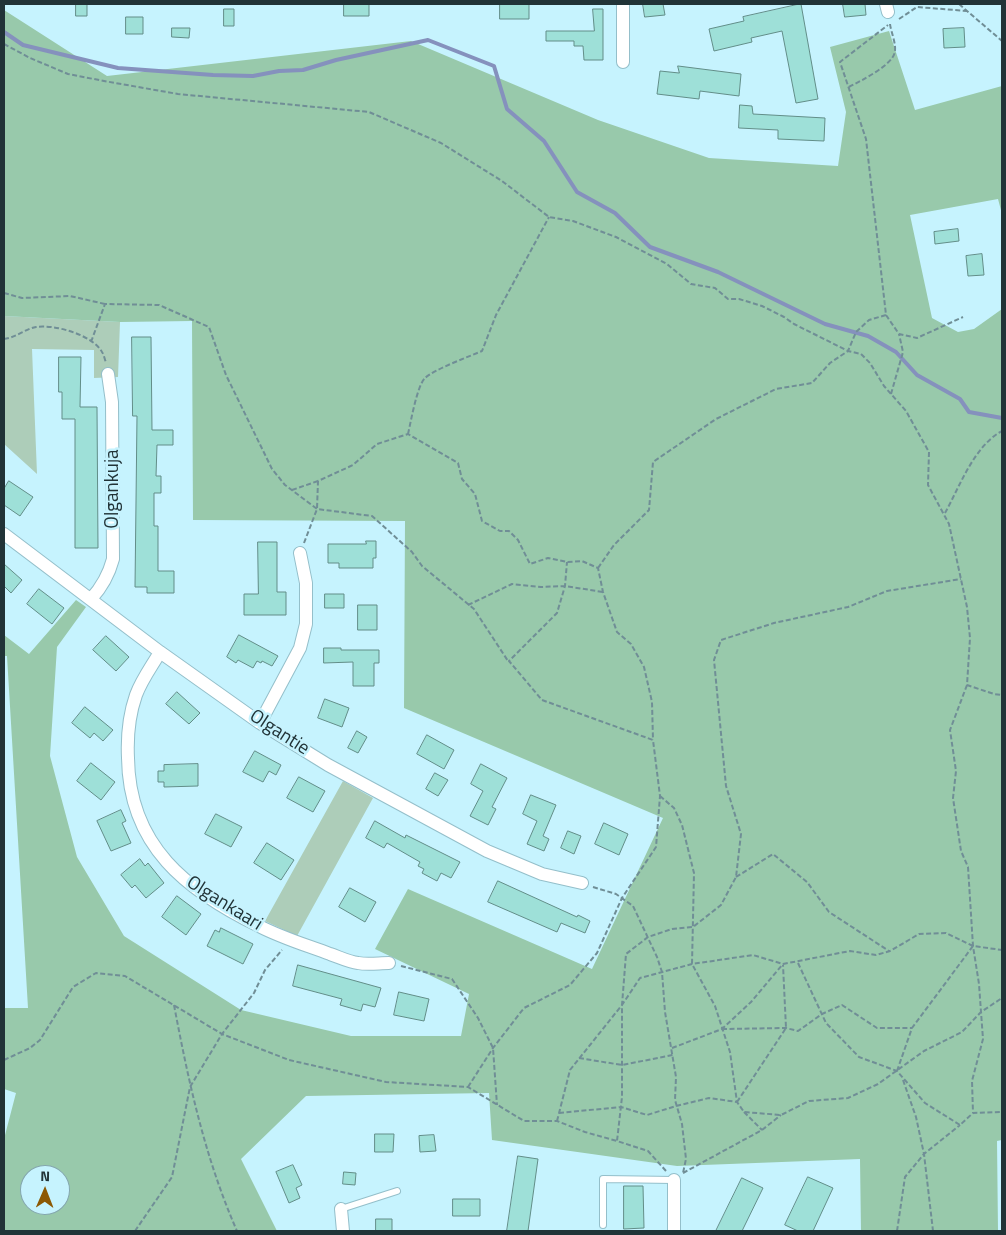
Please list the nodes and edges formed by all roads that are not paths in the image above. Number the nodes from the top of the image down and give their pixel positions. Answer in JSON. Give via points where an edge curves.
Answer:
{"nodes":[{"id":1,"x":623,"y":4,"type":"edge"},
{"id":2,"x":624,"y":62,"type":"dead end"},
{"id":3,"x":108,"y":374,"type":"road end"},
{"id":4,"x":4,"y":534,"type":"edge"},
{"id":5,"x":300,"y":552,"type":"road end"},
{"id":6,"x":91,"y":599,"type":"junction"},
{"id":7,"x":160,"y":652,"type":"junction"},
{"id":8,"x":260,"y":722,"type":"junction"},
{"id":9,"x":582,"y":883,"type":"road end"},
{"id":10,"x":389,"y":963,"type":"road end"},
{"id":11,"x":678,"y":1177,"type":"joint"},
{"id":12,"x":397,"y":1191,"type":"dead end"},
{"id":13,"x":341,"y":1209,"type":"joint"},
{"id":14,"x":603,"y":1225,"type":"dead end"},
{"id":15,"x":343,"y":1231,"type":"edge"},
{"id":16,"x":674,"y":1231,"type":"edge"}],
"edges":[{"from":1,"to":2,"type":"street"},
{"from":3,"to":6,"type":"street","name":"Olgankuja","via":[[112,402],[113,559],[110,570]]},
{"from":4,"to":6,"type":"street","name":"Olgantie"},
{"from":5,"to":8,"type":"street","via":[[306,583],[306,624],[300,648]]},
{"from":6,"to":7,"type":"street","name":"Olgantie"},
{"from":7,"to":8,"type":"street","name":"Olgantie"},
{"from":7,"to":10,"type":"street","name":"Olgankaari","via":[[144,676],[129,721],[128,775],[133,800],[157,852],[179,876],[243,919],[358,963]]},
{"from":8,"to":9,"type":"street","name":"Olgantie","via":[[328,765],[487,851],[542,874]]},
{"from":11,"to":14,"type":"lane","via":[[603,1179]]},
{"from":11,"to":16,"type":"street"},
{"from":12,"to":13,"type":"lane"},
{"from":13,"to":15,"type":"street"}]}
